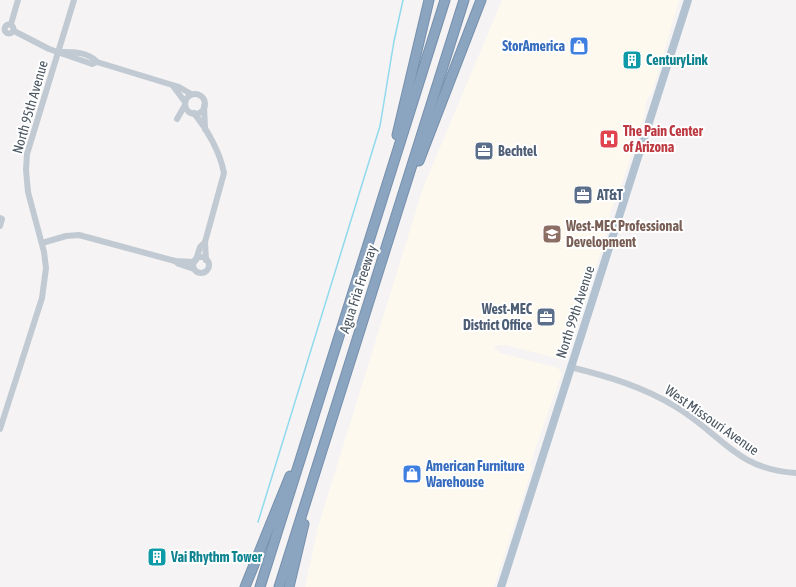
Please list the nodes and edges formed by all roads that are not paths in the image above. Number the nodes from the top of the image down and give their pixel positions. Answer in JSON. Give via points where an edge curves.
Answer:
{"nodes":[{"id":1,"x":18,"y":0,"type":"edge"},
{"id":2,"x":74,"y":0,"type":"edge"},
{"id":3,"x":429,"y":0,"type":"edge"},
{"id":4,"x":445,"y":0,"type":"edge"},
{"id":5,"x":464,"y":0,"type":"edge"},
{"id":6,"x":481,"y":0,"type":"edge"},
{"id":7,"x":688,"y":0,"type":"edge"},
{"id":8,"x":7,"y":27,"type":"edge"},
{"id":9,"x":58,"y":52,"type":"junction"},
{"id":10,"x":173,"y":86,"type":"junction"},
{"id":11,"x":191,"y":94,"type":"junction"},
{"id":12,"x":185,"y":104,"type":"junction"},
{"id":13,"x":204,"y":106,"type":"junction"},
{"id":14,"x":192,"y":113,"type":"junction"},
{"id":15,"x":205,"y":129,"type":"junction"},
{"id":16,"x":380,"y":206,"type":"junction"},
{"id":17,"x":397,"y":211,"type":"junction"},
{"id":18,"x":1,"y":219,"type":"edge"},
{"id":19,"x":0,"y":226,"type":"edge"},
{"id":20,"x":205,"y":242,"type":"junction"},
{"id":21,"x":42,"y":243,"type":"junction"},
{"id":22,"x":206,"y":260,"type":"junction"},
{"id":23,"x":175,"y":261,"type":"junction"},
{"id":24,"x":195,"y":261,"type":"junction"},
{"id":25,"x":194,"y":269,"type":"junction"},
{"id":26,"x":570,"y":367,"type":"junction"},
{"id":27,"x":0,"y":429,"type":"edge"},
{"id":28,"x":308,"y":434,"type":"junction"},
{"id":29,"x":326,"y":439,"type":"junction"},
{"id":30,"x":796,"y":473,"type":"edge"},
{"id":31,"x":245,"y":587,"type":"edge"},
{"id":32,"x":260,"y":587,"type":"edge"},
{"id":33,"x":278,"y":587,"type":"edge"},
{"id":34,"x":289,"y":587,"type":"edge"},
{"id":35,"x":501,"y":587,"type":"edge"}],
"edges":[{"from":1,"to":8,"type":"street"},
{"from":2,"to":9,"type":"street","name":"North 95th Avenue"},
{"from":3,"to":16,"type":"highway"},
{"from":4,"to":16,"type":"highway","name":"Agua Fria Freeway"},
{"from":5,"to":17,"type":"highway","name":"Agua Fria Freeway"},
{"from":6,"to":17,"type":"highway","via":[[415,172]]},
{"from":7,"to":26,"type":"main road","name":"North 99th Avenue"},
{"from":8,"to":9,"type":"street"},
{"from":9,"to":10,"type":"street","via":[[71,58],[92,64],[97,62]]},
{"from":9,"to":21,"type":"street","name":"North 95th Avenue","via":[[27,158],[28,192]]},
{"from":10,"to":11,"type":"street"},
{"from":10,"to":12,"type":"street"},
{"from":11,"to":12,"type":"street"},
{"from":11,"to":13,"type":"street","via":[[202,97]]},
{"from":12,"to":14,"type":"street"},
{"from":12,"to":14,"type":"street","via":[[177,119]]},
{"from":13,"to":14,"type":"street","via":[[200,111]]},
{"from":13,"to":15,"type":"street"},
{"from":14,"to":15,"type":"street"},
{"from":15,"to":20,"type":"street","via":[[224,173]]},
{"from":16,"to":28,"type":"highway","name":"Agua Fria Freeway"},
{"from":17,"to":29,"type":"highway","name":"Agua Fria Freeway"},
{"from":18,"to":19,"type":"street"},
{"from":20,"to":22,"type":"street"},
{"from":20,"to":24,"type":"street","via":[[200,247]]},
{"from":21,"to":23,"type":"street","via":[[66,236],[79,236]]},
{"from":21,"to":27,"type":"street","name":"North 95th Avenue","via":[[46,268],[43,293]]},
{"from":22,"to":24,"type":"street","via":[[202,258]]},
{"from":22,"to":25,"type":"street","via":[[209,266],[206,272],[199,273]]},
{"from":23,"to":24,"type":"street"},
{"from":23,"to":25,"type":"street"},
{"from":24,"to":25,"type":"street"},
{"from":26,"to":30,"type":"street","name":"West Missouri Avenue","via":[[654,395],[697,422],[743,459],[772,471]]},
{"from":26,"to":35,"type":"main road","name":"North 99th Avenue"},
{"from":28,"to":31,"type":"highway"},
{"from":28,"to":32,"type":"highway","name":"Agua Fria Freeway"},
{"from":29,"to":33,"type":"highway","name":"Agua Fria Freeway"},
{"from":29,"to":34,"type":"highway"}]}
